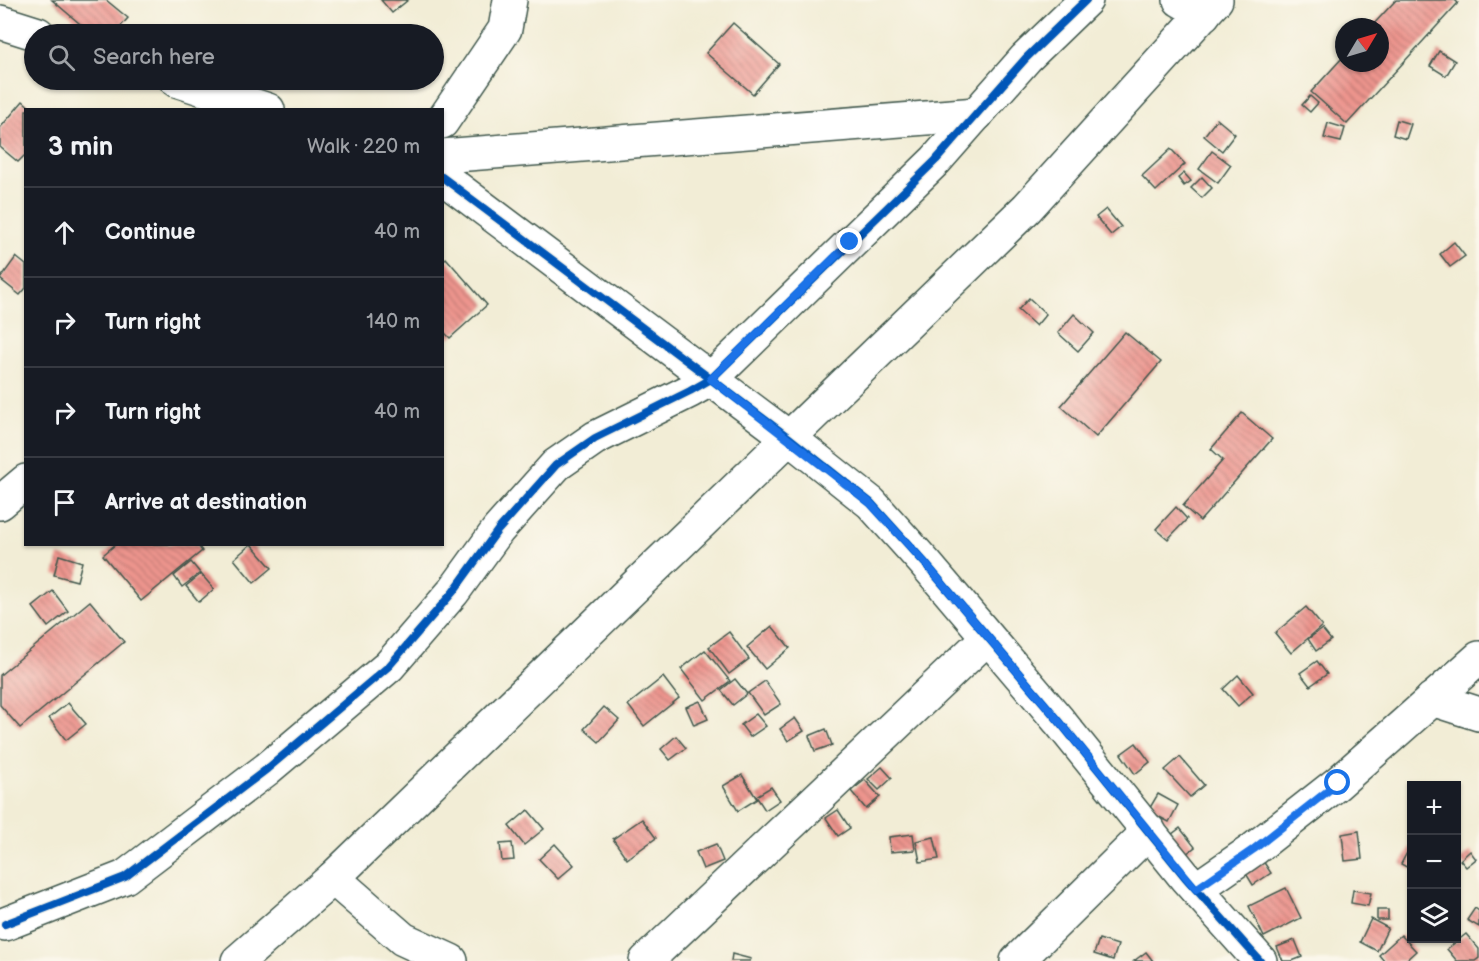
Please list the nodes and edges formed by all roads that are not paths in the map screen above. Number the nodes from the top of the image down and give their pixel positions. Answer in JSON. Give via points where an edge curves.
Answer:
{"nodes":[{"id":1,"x":510,"y":0,"type":"edge"},
{"id":2,"x":1086,"y":0,"type":"edge"},
{"id":3,"x":1200,"y":5,"type":"edge"},
{"id":4,"x":0,"y":22,"type":"edge"},
{"id":5,"x":24,"y":30,"type":"edge"},
{"id":6,"x":207,"y":90,"type":"edge"},
{"id":7,"x":262,"y":108,"type":"edge"},
{"id":8,"x":977,"y":114,"type":"junction"},
{"id":9,"x":444,"y":119,"type":"edge"},
{"id":10,"x":444,"y":156,"type":"edge"},
{"id":11,"x":444,"y":179,"type":"edge"},
{"id":12,"x":711,"y":379,"type":"junction"},
{"id":13,"x":788,"y":437,"type":"junction"},
{"id":14,"x":24,"y":483,"type":"edge"},
{"id":15,"x":0,"y":503,"type":"edge"},
{"id":16,"x":987,"y":638,"type":"junction"},
{"id":17,"x":1479,"y":658,"type":"edge"},
{"id":18,"x":1432,"y":699,"type":"junction"},
{"id":19,"x":1479,"y":714,"type":"edge"},
{"id":20,"x":1149,"y":831,"type":"junction"},
{"id":21,"x":333,"y":878,"type":"junction"},
{"id":22,"x":1196,"y":889,"type":"junction"},
{"id":23,"x":6,"y":924,"type":"dead end"},
{"id":24,"x":238,"y":961,"type":"edge"},
{"id":25,"x":451,"y":961,"type":"edge"},
{"id":26,"x":646,"y":961,"type":"edge"},
{"id":27,"x":1017,"y":961,"type":"edge"},
{"id":28,"x":1260,"y":961,"type":"edge"}],
"edges":[{"from":1,"to":9,"type":"main road","via":[[505,28]]},
{"from":2,"to":8,"type":"main road","via":[[1026,58]]},
{"from":3,"to":13,"type":"main road","via":[[1027,208]]},
{"from":4,"to":5,"type":"main road"},
{"from":6,"to":7,"type":"main road"},
{"from":8,"to":10,"type":"main road"},
{"from":8,"to":12,"type":"main road"},
{"from":11,"to":12,"type":"main road"},
{"from":12,"to":13,"type":"main road"},
{"from":12,"to":23,"type":"main road","via":[[595,438],[556,465],[498,530],[453,592],[389,666],[267,768],[125,877]]},
{"from":13,"to":16,"type":"main road","via":[[870,503]]},
{"from":13,"to":21,"type":"main road"},
{"from":14,"to":15,"type":"main road"},
{"from":16,"to":20,"type":"main road"},
{"from":16,"to":26,"type":"main road"},
{"from":17,"to":18,"type":"main road"},
{"from":18,"to":19,"type":"main road"},
{"from":18,"to":22,"type":"main road","via":[[1338,783]]},
{"from":20,"to":22,"type":"main road"},
{"from":20,"to":27,"type":"main road"},
{"from":21,"to":24,"type":"main road"},
{"from":21,"to":25,"type":"main road","via":[[403,939]]},
{"from":22,"to":28,"type":"main road"}]}
